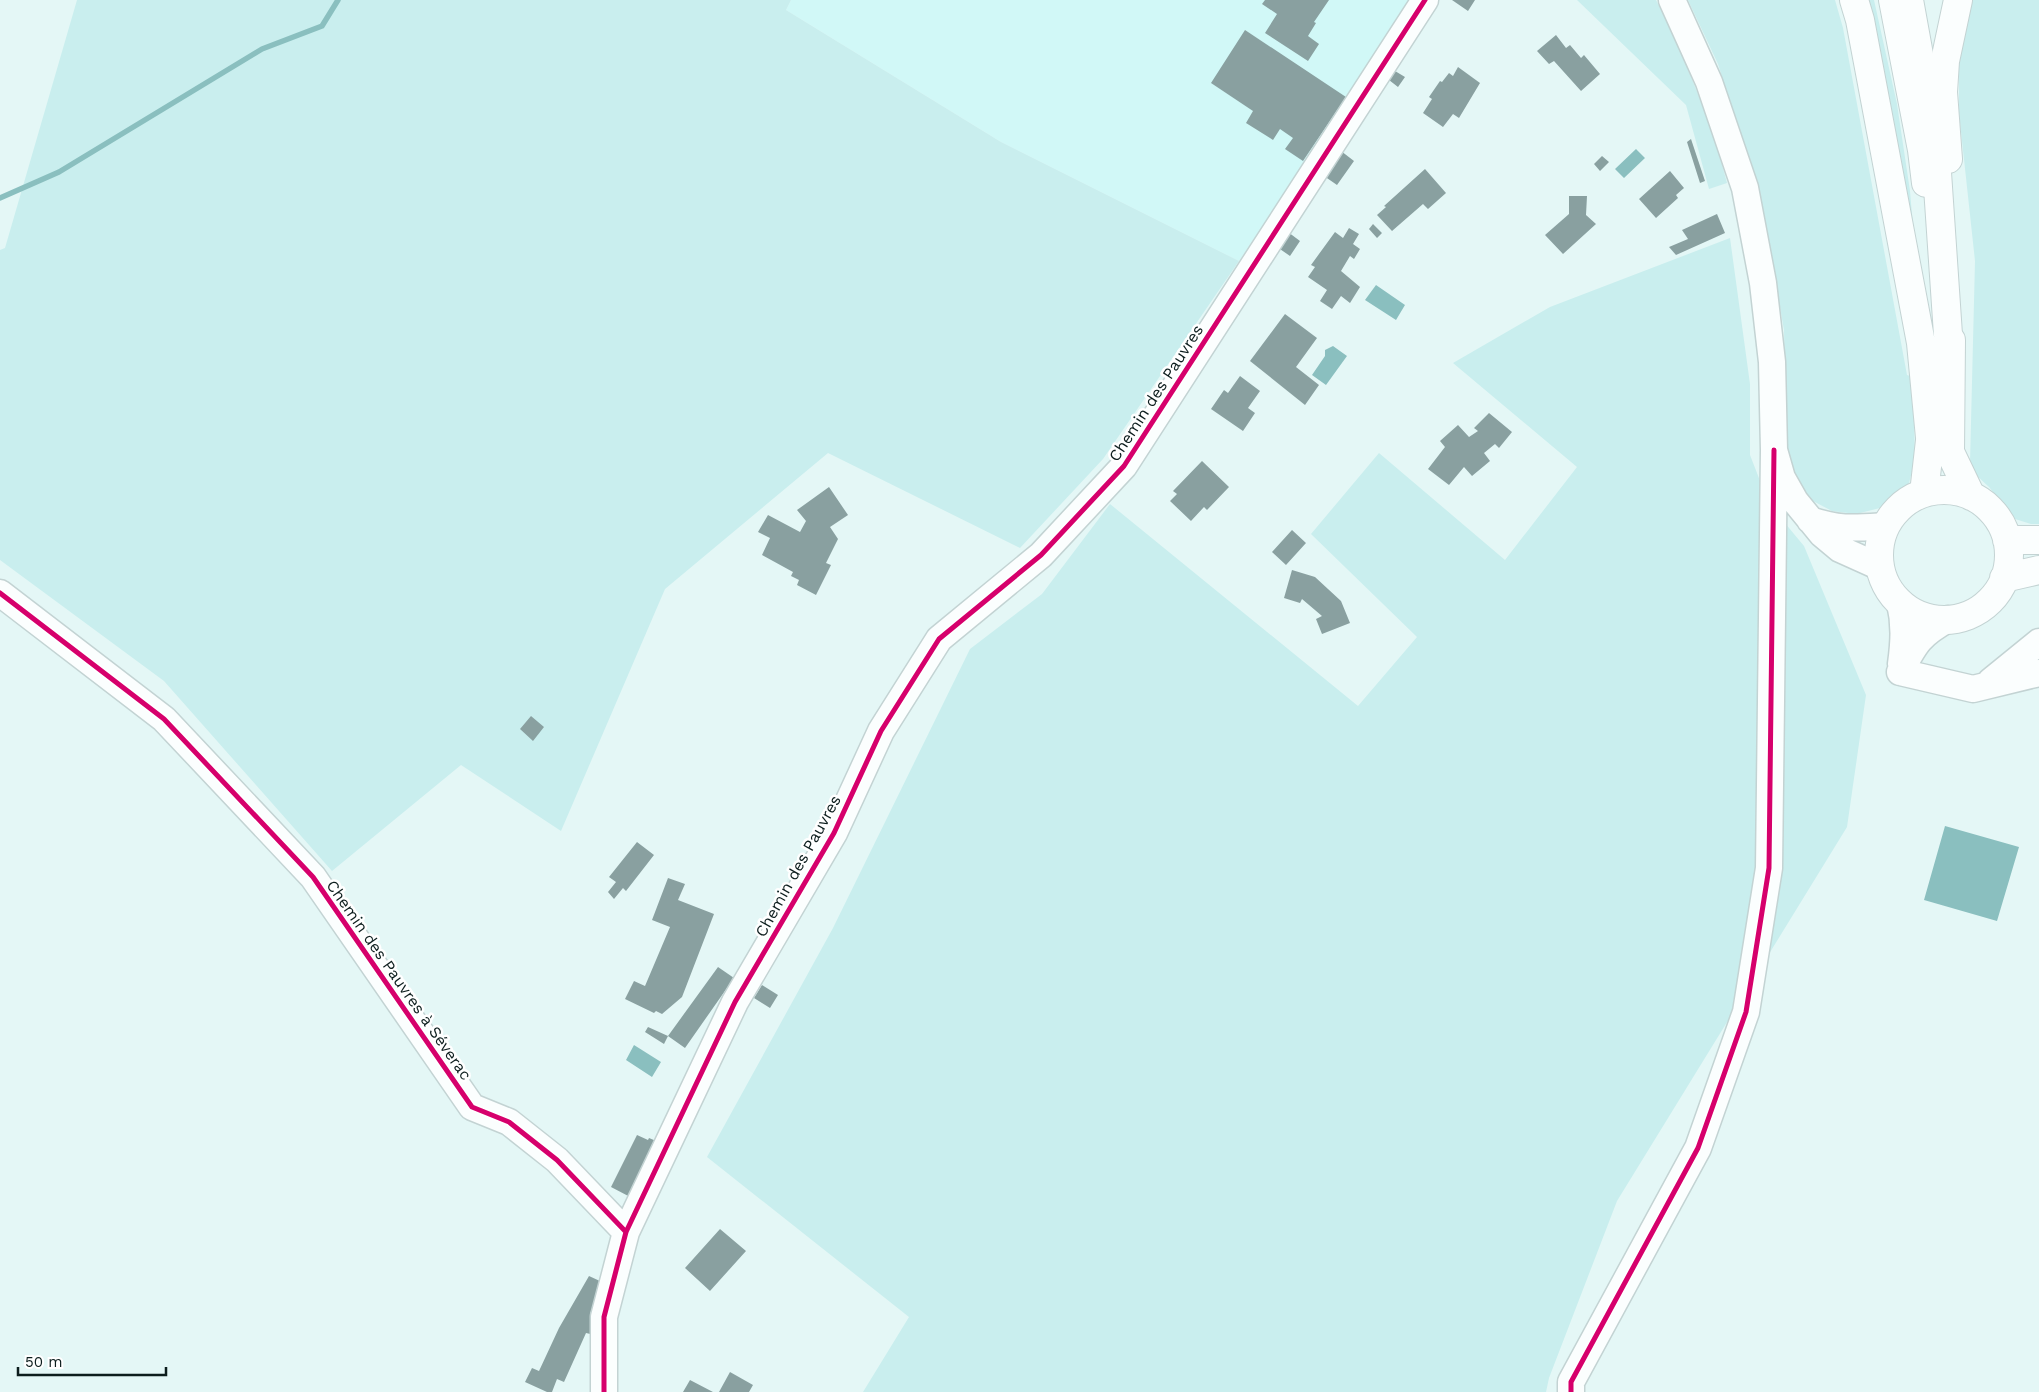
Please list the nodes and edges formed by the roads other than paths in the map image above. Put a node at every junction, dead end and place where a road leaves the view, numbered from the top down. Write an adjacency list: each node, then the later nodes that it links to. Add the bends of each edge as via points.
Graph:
1 (1425, 0): 26 (street, Chemin des Pauvres, via 1124,466 1041,555 939,639 881,731 834,833 735,1002)
2 (1672, 0): 9 (street, via 1709,82 1746,197 1763,283 1772,362)
3 (1854, 0): 8 (main road, via 1921,343)
4 (1893, 0): 8 (main road, via 1922,150 1933,240 1936,358)
5 (1909, 0): 7 (main road, via 1935,143)
6 (1958, 0): 7 (main road, via 1945,61 1943,92 1953,234)
7 (1950, 364): 11 (main road, via 1950,452)
8 (1931, 448): 10 (main road)
9 (1774, 450): 12 (street, via 1782,478 1794,501); 28 (street, via 1768,868 1746,1012 1698,1148 1572,1382)
10 (1924, 493): 11 (main road, via 1948,490); 13 (main road, via 1901,506)
11 (1970, 496): 14 (main road, via 1990,509)
12 (1810, 520): 13 (street, via 1846,529); 16 (street, via 1840,549)
13 (1886, 526): 16 (main road, via 1880,546)
14 (2007, 540): 15 (main road); 18 (main road)
15 (2039, 540)
16 (1880, 567): 20 (main road, via 1887,586)
17 (2039, 570): 18 (main road)
18 (2004, 578): 21 (main road, via 1992,599 1982,607 1960,618)
19 (0, 593): 26 (street, Chemin des Pauvres à Séverac, via 164,718 313,877 472,1107 508,1122 558,1160)
20 (1900, 603): 21 (main road, via 1928,618); 23 (street, via 1904,621)
21 (1948, 619): 23 (street, via 1930,629 1916,643)
22 (2039, 642): 25 (street)
23 (1900, 672): 25 (street, via 1972,689)
24 (2039, 673): 25 (street)
25 (1984, 686)
26 (626, 1232): 27 (street, Chemin des Pauvres, via 604,1317)
27 (604, 1392)
28 (1571, 1392)

